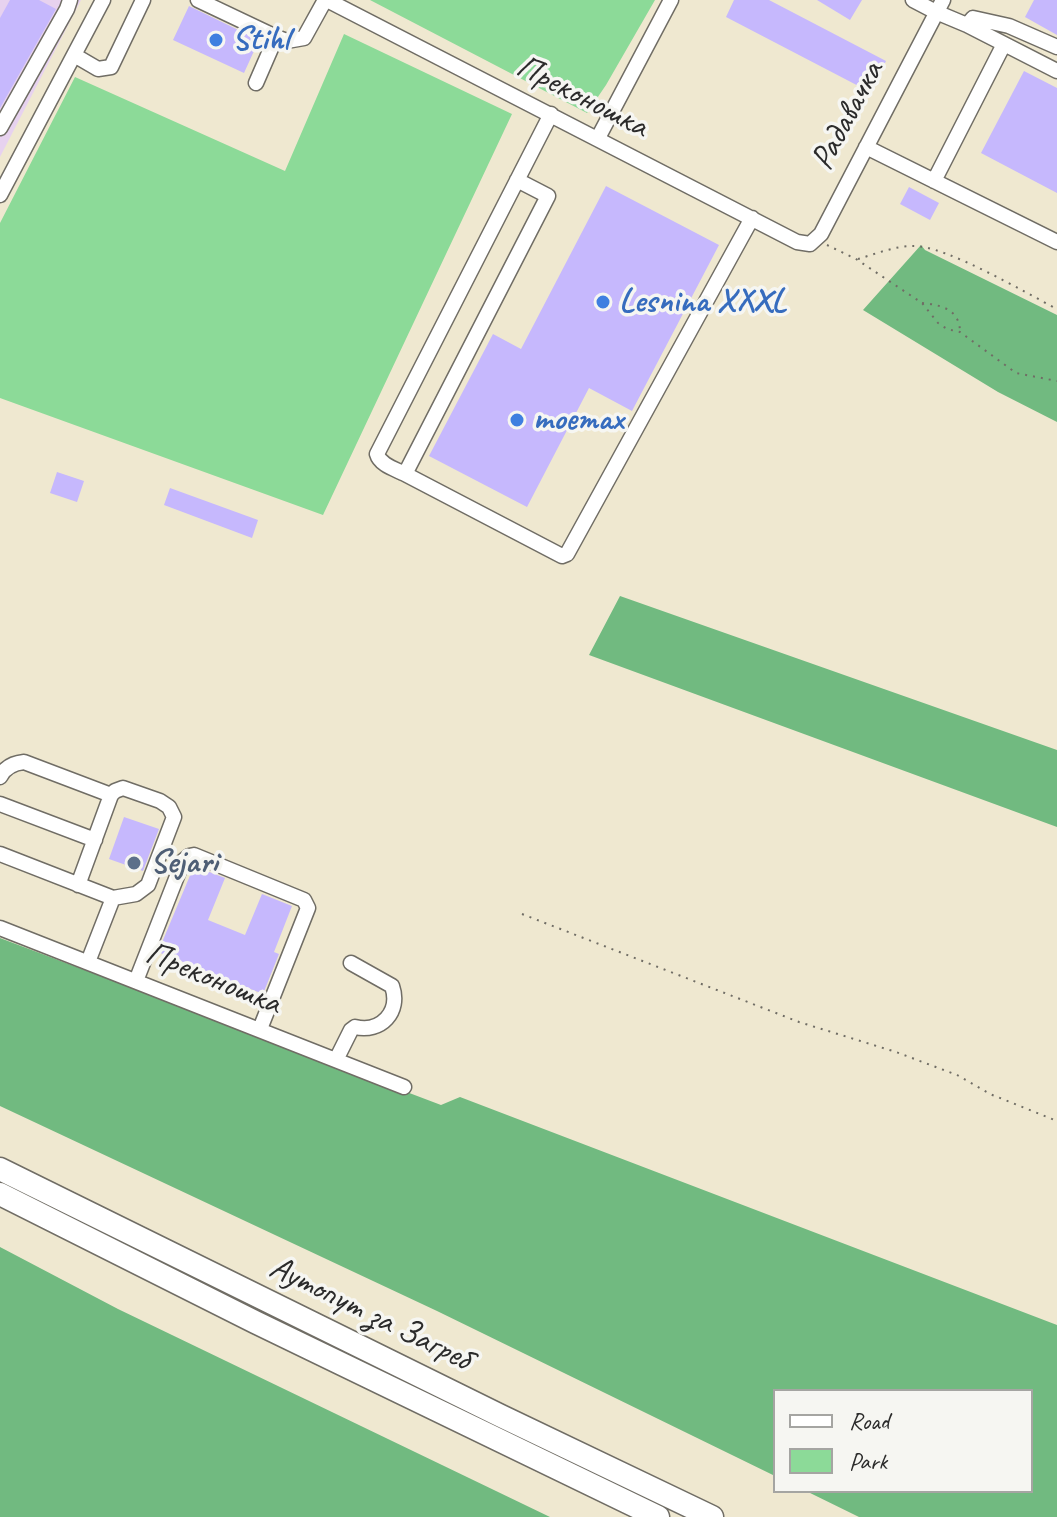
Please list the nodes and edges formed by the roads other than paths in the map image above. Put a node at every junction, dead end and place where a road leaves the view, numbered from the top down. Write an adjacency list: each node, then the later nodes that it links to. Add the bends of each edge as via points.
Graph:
1 (70, 0): 17 (street)
2 (103, 0): 13 (street)
3 (143, 0): 13 (street, via 111,67 98,69)
4 (198, 0): 10 (street)
5 (326, 0): 10 (street, via 304,38); 16 (street, Преконошка)
6 (671, 0): 18 (street)
7 (913, 0): 8 (street)
8 (939, 6): 9 (street); 19 (street, Радавачка)
9 (967, 25): 11 (street); 12 (street, via 973,18 1009,26)
10 (276, 37): 15 (street)
11 (1004, 44): 14 (street); 21 (street)
12 (1057, 47)
13 (74, 55): 22 (street)
14 (1057, 71)
15 (256, 83)
16 (551, 114): 18 (street, Преконошка); 20 (street)
17 (0, 128)
18 (598, 138): 23 (street, Преконошка)
19 (866, 147): 21 (street); 24 (street, Радавачка)
20 (517, 180): 26 (street, via 377,454); 26 (street, via 548,196)
21 (934, 181): 25 (street)
22 (0, 195)
23 (752, 218): 24 (street, Преконошка, via 797,242); 26 (street, via 567,554 562,556)
24 (812, 242)
25 (1057, 242)
26 (405, 474)
27 (0, 777): 28 (street, via 8,767 24,762)
28 (111, 795): 30 (street); 33 (street, via 123,788 160,801 174,817 148,885 136,894)
29 (0, 804): 30 (street)
30 (95, 840): 32 (street)
31 (0, 854): 32 (street)
32 (78, 885): 33 (street)
33 (113, 898): 35 (street)
34 (0, 928): 35 (street, Преконошка)
35 (88, 962): 37 (street, Преконошка)
36 (351, 963): 39 (street, via 392,986 395,1004 378,1026 351,1030)
37 (136, 981): 38 (street, Преконошка); 38 (street, via 183,861 194,855 307,903)
38 (260, 1029): 39 (street, Преконошка)
39 (336, 1060): 40 (street, Преконошка)
40 (404, 1087)
41 (0, 1169): 44 (highway, Аутопут за Загреб)
42 (0, 1194): 43 (highway, Аутопут за Загреб)
43 (658, 1517)
44 (712, 1517)

